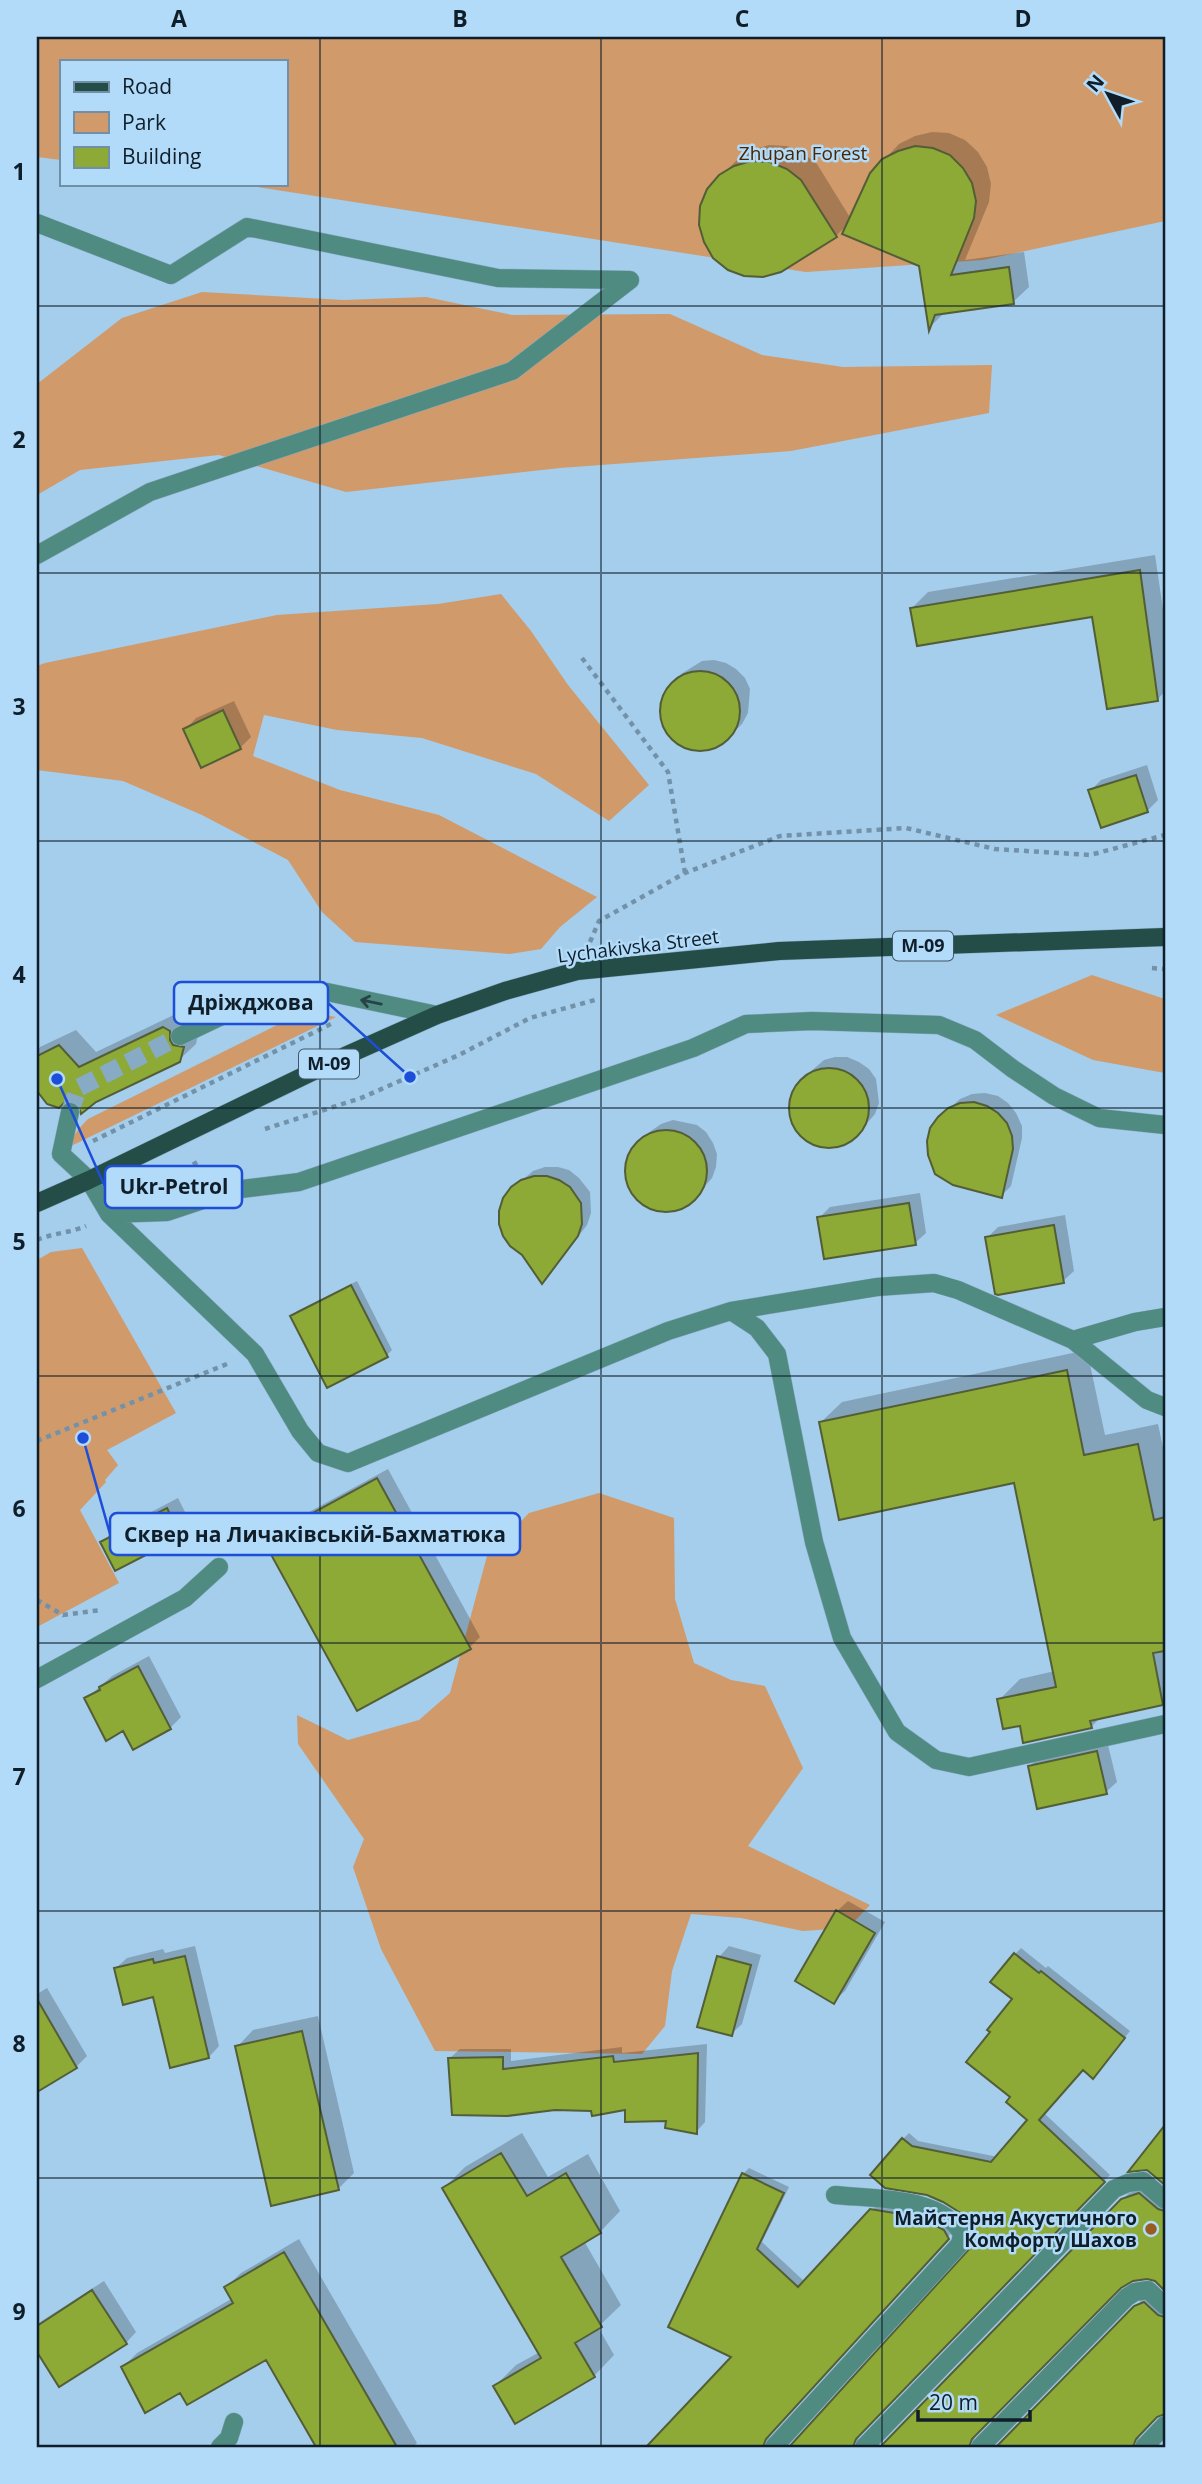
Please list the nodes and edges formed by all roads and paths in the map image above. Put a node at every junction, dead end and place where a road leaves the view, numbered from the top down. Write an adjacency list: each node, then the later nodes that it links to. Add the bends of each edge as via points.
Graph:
1 (37, 223): 2 (street, via 171,275 247,228 498,278 630,280 512,372 150,492)
2 (37, 555)
3 (582, 658): 5 (path, via 668,772)
4 (1165, 835): 5 (path, via 1090,855 995,849 906,828 780,836)
5 (685, 873): 9 (path, via 600,921)
6 (1165, 937): 9 (main road, Lychakivska Street / М-09, via 779,951)
7 (1139, 968): 8 (path)
8 (1165, 969)
9 (577, 971): 11 (main road, Lychakivska Street / М-09)
10 (603, 998): 16 (path, via 530,1018 361,1098)
11 (438, 1015): 13 (street, one-way to 13, via 327,992 253,1001); 19 (main road, Lychakivska Street / М-09)
12 (337, 1021): 17 (path)
13 (180, 1036)
14 (70, 1112): 19 (street, via 61,1154)
15 (1165, 1125): 22 (street, via 1100,1118 1054,1096 975,1041 939,1026 812,1021 746,1024 693,1048 299,1182 233,1190 167,1212)
16 (252, 1133)
17 (89, 1143)
18 (204, 1158): 20 (path)
19 (89, 1180): 21 (main road, Lychakivska Street / М-09); 22 (street)
20 (157, 1186)
21 (37, 1203)
22 (109, 1214): 23 (path, via 75,1231); 27 (street)
23 (37, 1240)
24 (731, 1311): 26 (street, via 877,1287 934,1283); 27 (street, via 668,1331 348,1463 318,1453); 32 (street, via 757,1328 777,1354 814,1542 842,1638 897,1732 936,1760 969,1767)
25 (1165, 1317): 26 (street)
26 (1073, 1340): 28 (street, via 1147,1400)
27 (255, 1354): 29 (path)
28 (1165, 1407)
29 (37, 1441)
30 (219, 1567): 31 (street, via 185,1598)
31 (37, 1679)
32 (1165, 1724)
33 (835, 2194): 39 (street, via 915,2203 949,2217 962,2234 960,2244)
34 (1165, 2200): 40 (street, via 1143,2181 1114,2189)
35 (1165, 2306): 41 (street, via 1148,2290 1126,2297)
36 (234, 2422): 38 (street)
37 (1165, 2425): 42 (street)
38 (220, 2447)
39 (774, 2447)
40 (864, 2447)
41 (980, 2447)
42 (1144, 2447)

